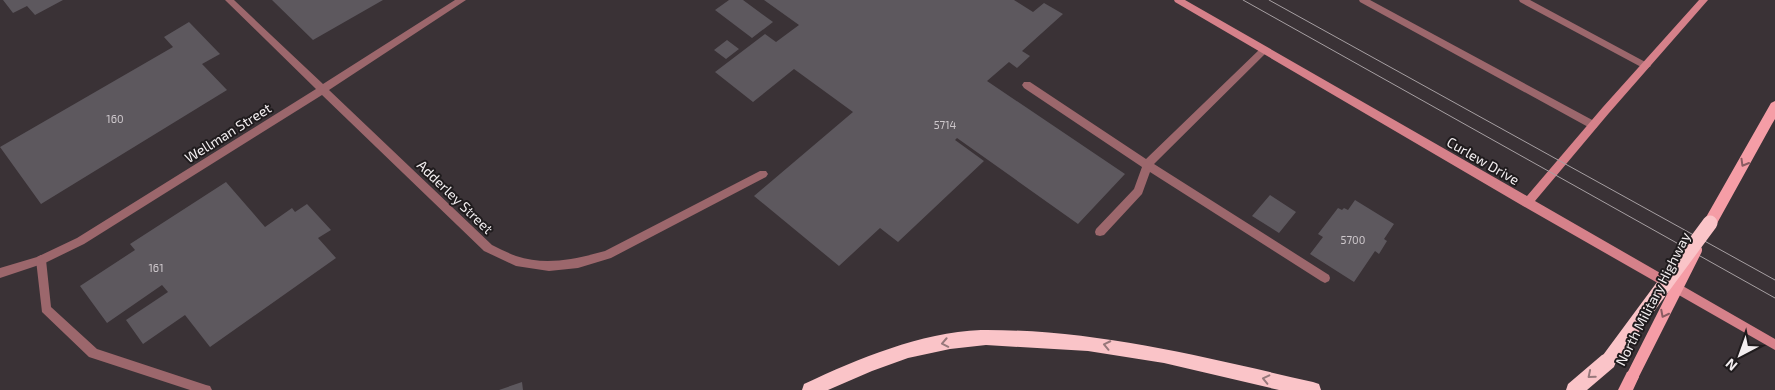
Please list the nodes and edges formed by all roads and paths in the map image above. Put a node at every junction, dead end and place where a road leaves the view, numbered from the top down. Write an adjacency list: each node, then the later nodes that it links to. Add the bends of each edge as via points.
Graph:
1 (229, 0): 10 (street, Adderley Street)
2 (462, 0): 10 (street, Wellman Street)
3 (1178, 0): 7 (street, Curlew Drive)
4 (1363, 0): 12 (street)
5 (1523, 0): 8 (street)
6 (1704, 0): 8 (street)
7 (1264, 50): 13 (street); 15 (street, Curlew Drive)
8 (1646, 66): 12 (street)
9 (1028, 85): 13 (street)
10 (323, 89): 14 (street, Adderley Street, via 488,248 516,261 549,266 578,264 607,255); 18 (street, Wellman Street, via 225,152)
11 (1775, 106): 16 (main road, North Military Highway, one-way to 16)
12 (1593, 125): 15 (street)
13 (1147, 164): 17 (street, via 1138,191); 20 (street)
14 (763, 174)
15 (1527, 203): 21 (street, Curlew Drive)
16 (1710, 223): 25 (highway, one-way to 25, bridge, via 1608,361); 26 (main road, North Military Highway, one-way to 26, bridge)
17 (1100, 232)
18 (42, 260): 19 (street, Wellman Street); 22 (street, via 46,309 94,353)
19 (0, 273)
20 (1325, 278)
21 (1775, 345)
22 (206, 390)
23 (810, 390): 24 (highway, one-way to 23, via 1091,342 1001,338 971,338 917,348 864,364)
24 (1313, 390)
25 (1574, 390)
26 (1625, 390)

